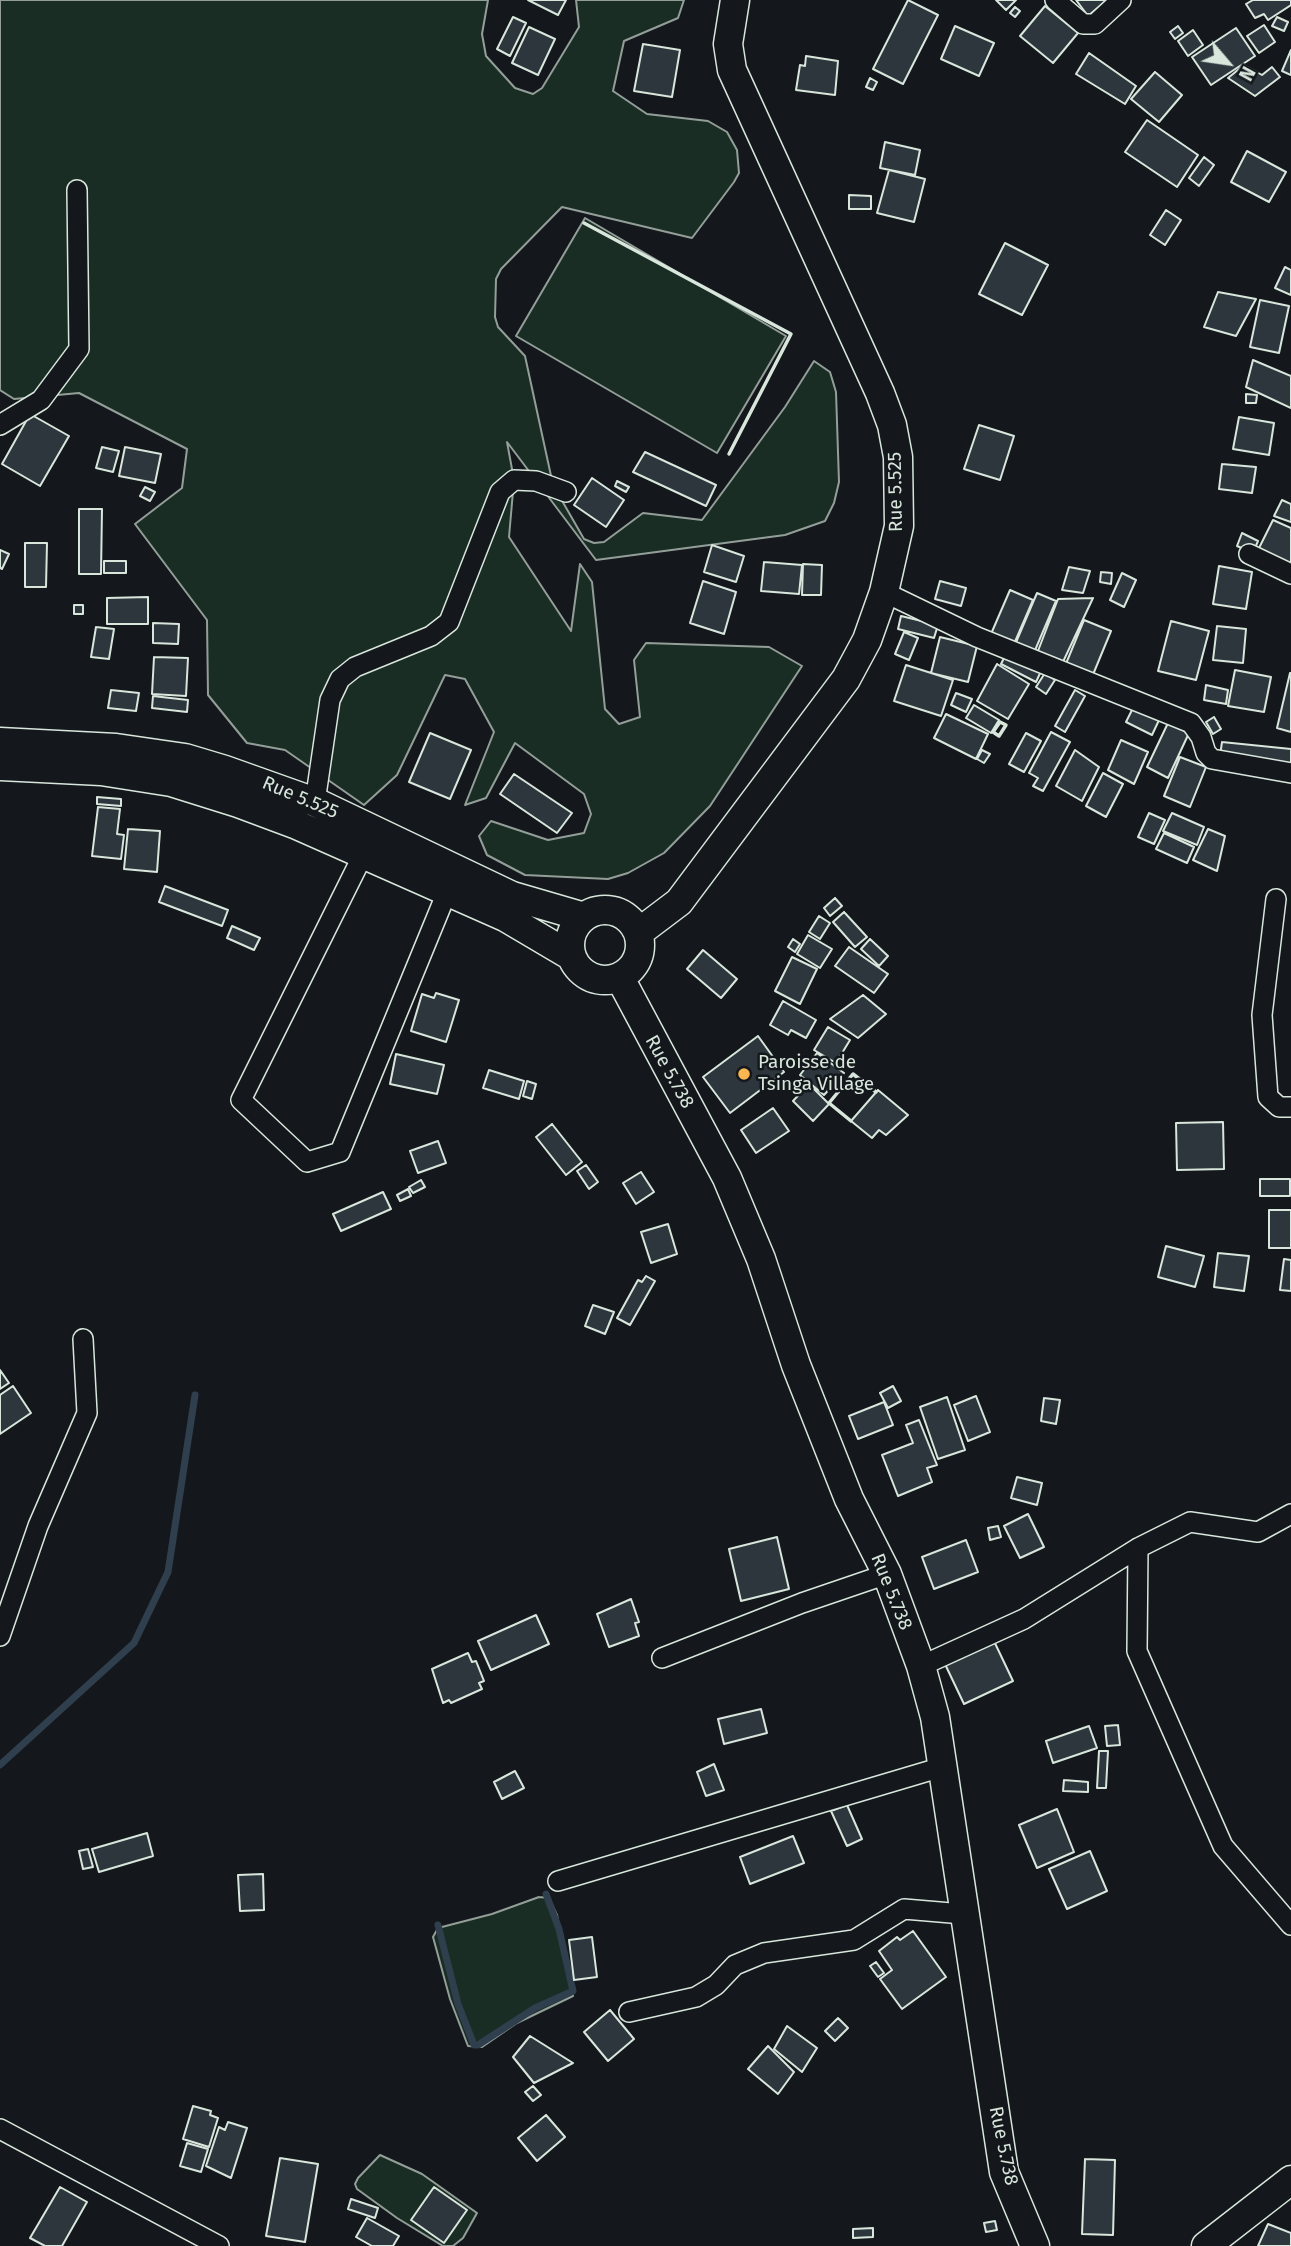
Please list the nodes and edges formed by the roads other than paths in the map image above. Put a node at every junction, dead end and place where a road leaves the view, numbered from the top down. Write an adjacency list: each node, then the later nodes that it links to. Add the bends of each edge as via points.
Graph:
1 (735, 0): 9 (street, Rue 5.525, via 728,44 732,71 854,331 892,425 898,457 899,526)
2 (1055, 0): 3 (street, via 1083,24 1095,24)
3 (1121, 0)
4 (77, 190): 5 (street, via 79,349 41,400)
5 (0, 425)
6 (566, 492): 13 (street, via 536,481 514,480 500,492 489,514 449,622 431,636 355,667 340,679 330,700)
7 (1249, 554): 8 (street)
8 (1291, 574)
9 (884, 592): 12 (street, via 977,637 1191,723 1212,760); 18 (street, Rue 5.525, via 867,640 846,679 679,902)
10 (0, 742): 13 (street, Rue 5.525, via 105,747 185,758)
11 (0, 766): 14 (street, Rue 5.525, via 101,771 171,782 297,825)
12 (1291, 774)
13 (315, 802): 17 (street, Rue 5.525, via 512,896)
14 (363, 855): 15 (street, Rue 5.525); 15 (street, via 240,1100 307,1162 340,1152)
15 (447, 892): 19 (street, Rue 5.525)
16 (1276, 898): 21 (street, via 1262,1015 1268,1097 1279,1107)
17 (584, 917): 18 (street, via 615,911); 19 (street, via 571,935)
18 (638, 933): 20 (street, via 639,954)
19 (571, 956): 20 (street, via 586,976 597,981)
20 (620, 978): 25 (street, Rue 5.738, via 727,1178 849,1499)
21 (1291, 1107)
22 (83, 1339): 26 (street, via 87,1413 38,1526)
23 (1291, 1514): 24 (street, via 1258,1532 1190,1521)
24 (1138, 1548): 28 (street, via 1024,1619); 32 (street, via 1137,1651 1223,1846)
25 (887, 1574): 27 (street); 28 (street, Rue 5.738)
26 (0, 1636)
27 (662, 1658)
28 (920, 1666): 29 (street, Rue 5.738)
29 (942, 1767): 30 (street); 31 (street, Rue 5.738)
30 (558, 1881)
31 (963, 1914): 33 (street, via 904,1909 854,1940 764,1953 735,1965 696,1997); 37 (street, Rue 5.738, via 1004,2172)
32 (1291, 1925)
33 (629, 2012)
34 (0, 2129): 36 (street)
35 (1291, 2180): 38 (street)
36 (219, 2246)
37 (1035, 2246)
38 (1206, 2246)

